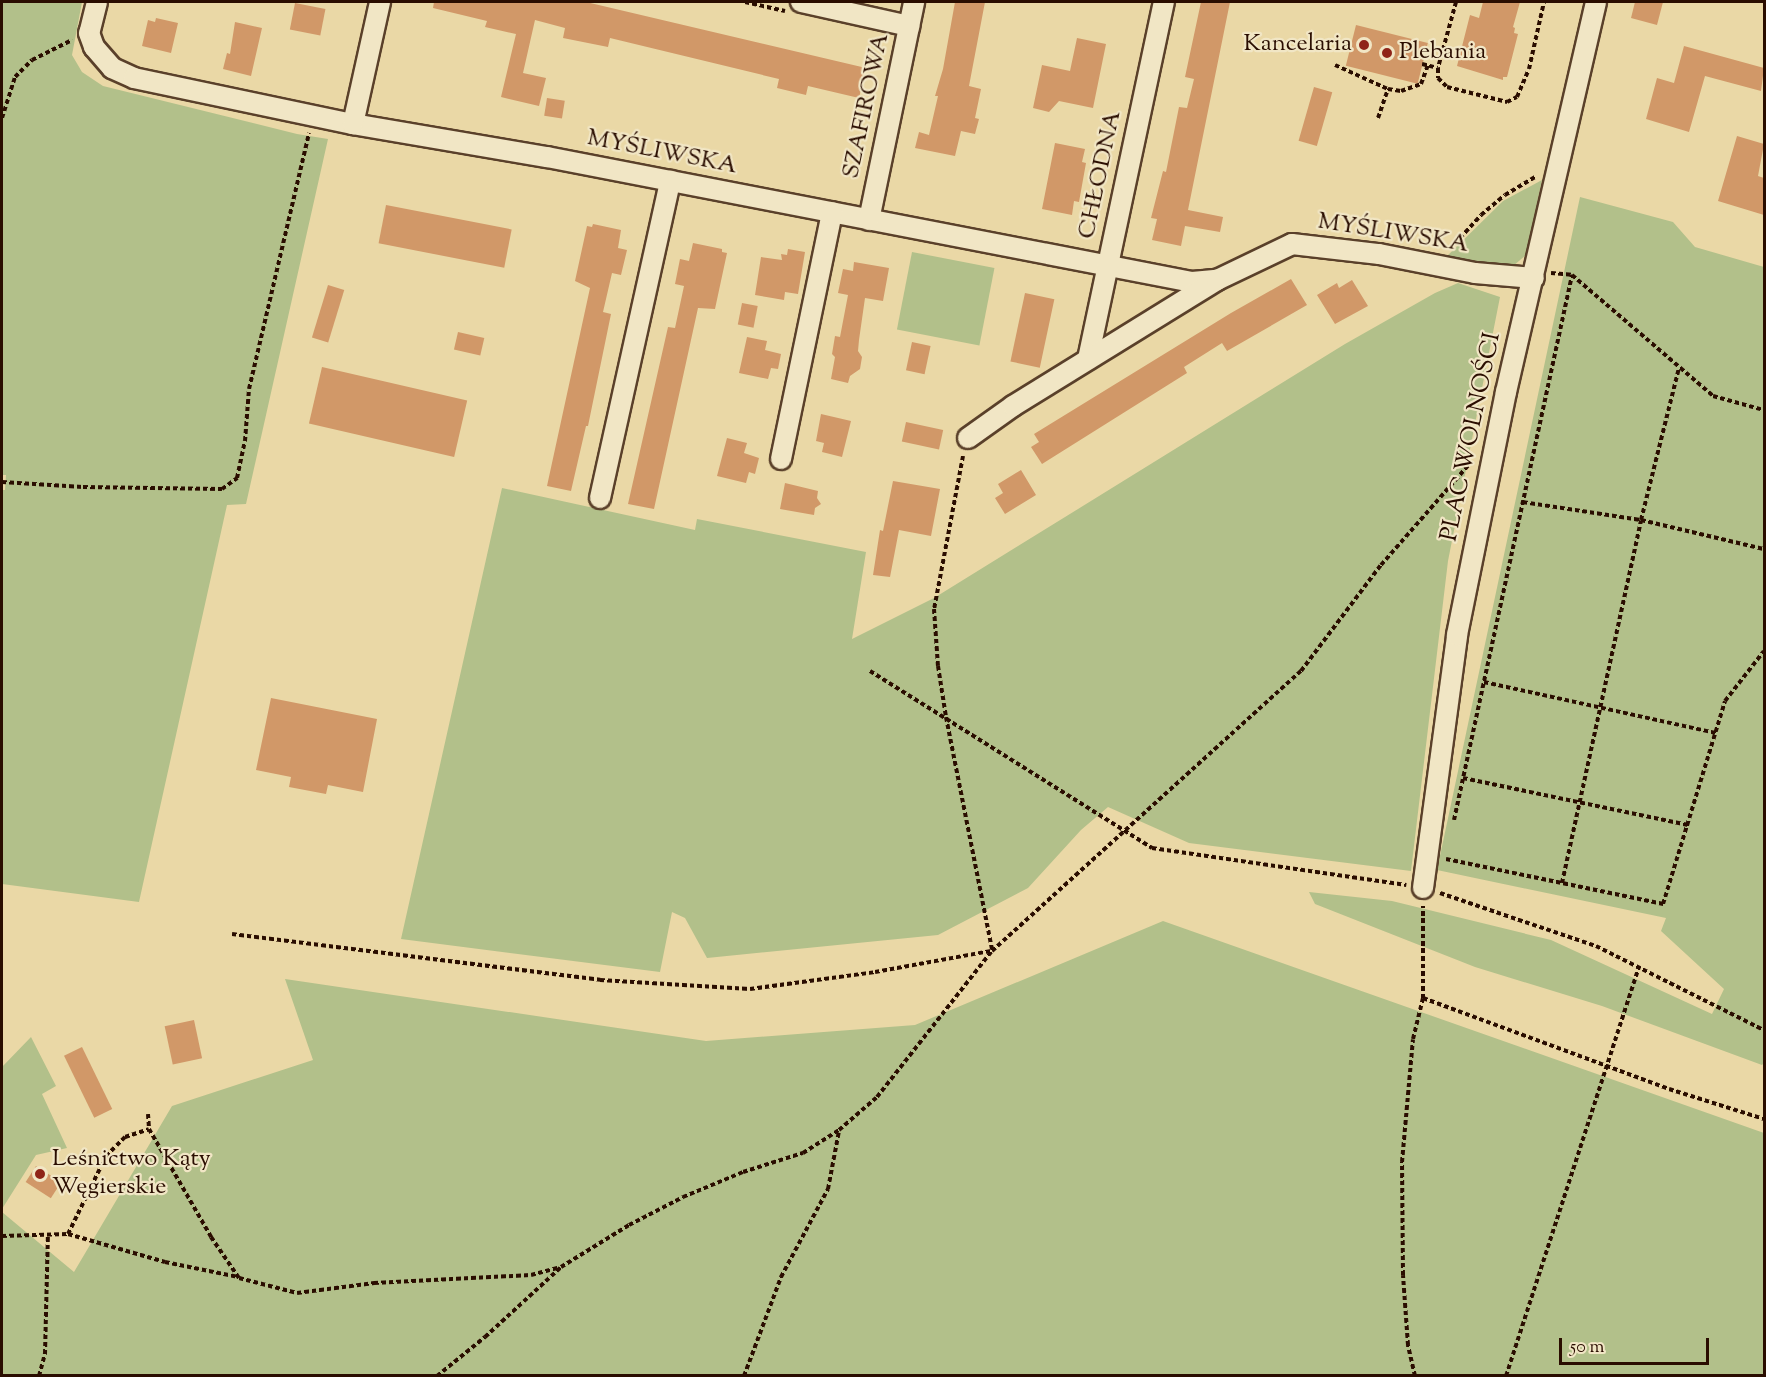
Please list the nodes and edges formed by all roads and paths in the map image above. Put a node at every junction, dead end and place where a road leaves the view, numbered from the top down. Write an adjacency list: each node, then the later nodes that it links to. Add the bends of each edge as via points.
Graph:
1 (97, 2): 10 (street)
2 (380, 2): 19 (street)
3 (801, 2): 9 (street)
4 (914, 2): 9 (street, SZAFIROWA)
5 (1164, 2): 24 (street, CHŁODNA)
6 (1456, 2): 14 (path)
7 (1544, 2): 14 (path, via 1529,69 1517,97 1507,102 1446,87 1438,78)
8 (1596, 2): 26 (street, PLAC WOLNOŚCI)
9 (909, 26): 23 (street, SZAFIROWA)
10 (89, 33): 16 (street, MYŚLIWSKA, via 102,58 112,68 134,78); 17 (path, via 32,60 15,77)
11 (1422, 64): 13 (path)
12 (1335, 65): 15 (path)
13 (1428, 65): 14 (path); 15 (path, via 1420,84 1401,91)
14 (1438, 68)
15 (1388, 89): 18 (path)
16 (313, 115): 19 (street, MYŚLIWSKA); 35 (path, via 249,389 237,478 222,489)
17 (2, 118)
18 (1378, 118)
19 (353, 124): 21 (street, MYŚLIWSKA)
20 (1538, 171): 25 (path, via 1534,179 1505,195 1481,215)
21 (670, 181): 22 (street, MYŚLIWSKA); 36 (street)
22 (832, 212): 23 (street, MYŚLIWSKA); 34 (street)
23 (870, 220): 24 (street, MYŚLIWSKA)
24 (1108, 265): 28 (street, MYŚLIWSKA, via 1192,282); 29 (street, CHŁODNA)
25 (1436, 265): 26 (street, MYŚLIWSKA, via 1475,273); 28 (street, MYŚLIWSKA, via 1292,244)
26 (1534, 274): 27 (path); 53 (street, PLAC WOLNOŚCI, via 1457,635)
27 (1572, 275): 30 (path); 37 (path)
28 (1217, 280): 29 (street, MYŚLIWSKA)
29 (1088, 359): 32 (street, MYŚLIWSKA)
30 (1679, 368): 31 (path, via 1713,396); 38 (path)
31 (1764, 410)
32 (968, 438): 44 (path, via 934,609)
33 (1475, 458): 50 (path, via 1381,565 1301,671)
34 (781, 459)
35 (2, 482)
36 (600, 498)
37 (1523, 502): 38 (path); 42 (path)
38 (1641, 520): 39 (path); 43 (path)
39 (1764, 549)
40 (1764, 651): 45 (path, via 1725,701)
41 (870, 670): 44 (path)
42 (1484, 682): 43 (path); 46 (path)
43 (1601, 708): 45 (path); 47 (path)
44 (946, 717): 50 (path); 55 (path)
45 (1716, 733): 49 (path)
46 (1463, 778): 47 (path); 48 (path)
47 (1580, 802): 49 (path); 52 (path)
48 (1453, 824)
49 (1688, 825): 52 (path, via 1663,904)
50 (1124, 832): 53 (path, via 1152,848); 55 (path)
51 (1448, 847): 52 (path, via 1445,859)
52 (1562, 883)
53 (1423, 888): 56 (path, via 1596,946); 57 (path)
54 (232, 934): 55 (path, via 600,980 750,989)
55 (992, 951): 63 (path, via 877,1097)
56 (1639, 966): 58 (path); 59 (path)
57 (1423, 998): 59 (path); 72 (path, via 1413,1040 1402,1162 1403,1275 1408,1345)
58 (1764, 1030)
59 (1608, 1065): 61 (path); 73 (path)
60 (148, 1114): 62 (path)
61 (1764, 1119)
62 (149, 1129): 65 (path, via 125,1137 106,1156); 68 (path)
63 (839, 1130): 67 (path, via 803,1153 683,1197 628,1225); 71 (path, via 828,1188 781,1277)
64 (48, 1234): 65 (path); 66 (path); 69 (path, via 45,1354)
65 (68, 1234): 68 (path)
66 (2, 1236)
67 (561, 1267): 68 (path, via 531,1275 374,1283 297,1293); 70 (path)
68 (239, 1278)
69 (39, 1376)
70 (438, 1376)
71 (744, 1376)
72 (1415, 1376)
73 (1506, 1376)

